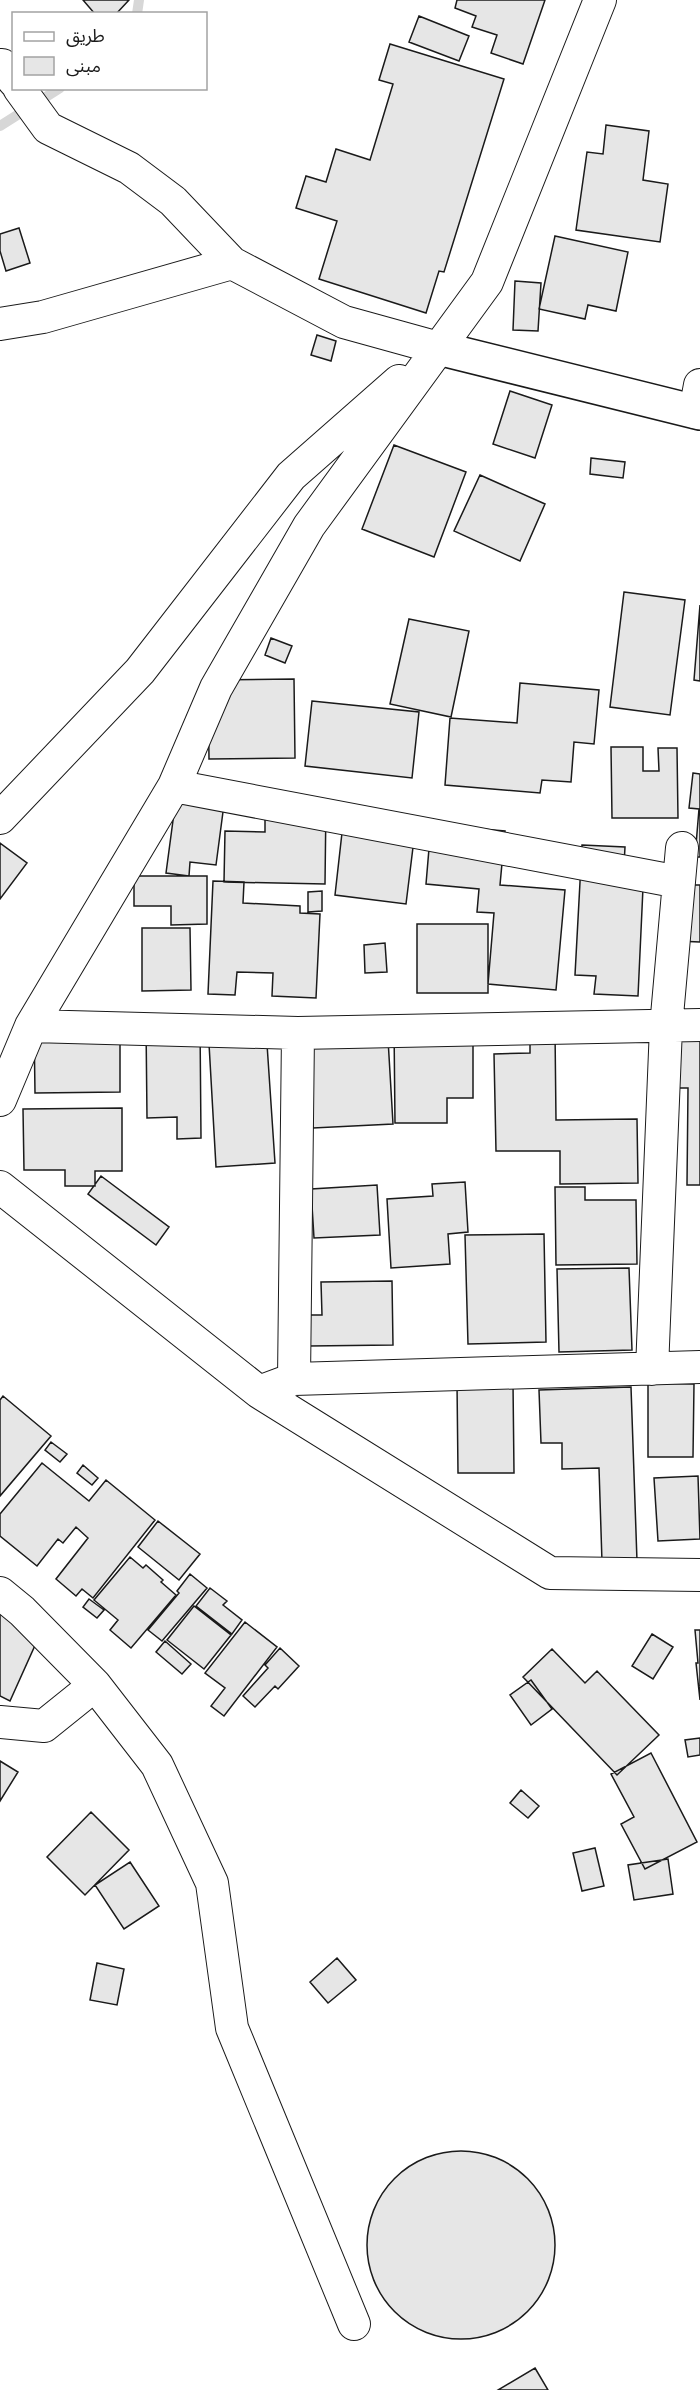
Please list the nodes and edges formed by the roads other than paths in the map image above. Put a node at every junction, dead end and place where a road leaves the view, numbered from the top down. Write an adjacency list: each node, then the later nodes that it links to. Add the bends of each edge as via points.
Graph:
1 (600, 0): 7 (street, via 487,282)
2 (0, 65): 3 (street)
3 (12, 78)
4 (20, 90): 5 (street, via 48,128 129,168 173,201)
5 (232, 263): 6 (street, via 43,317); 7 (street, via 344,322)
6 (0, 324)
7 (438, 348): 8 (street); 9 (street, via 309,526 216,688); 10 (street, via 291,476 140,671)
8 (698, 403)
9 (174, 786): 12 (street); 14 (street)
10 (0, 818)
11 (682, 848): 12 (street)
12 (679, 882): 15 (street)
13 (700, 1025): 15 (street)
14 (31, 1026): 16 (street); 17 (street)
15 (666, 1027): 16 (street); 20 (street)
16 (298, 1033): 21 (street)
17 (0, 1100)
18 (0, 1187): 22 (street)
19 (700, 1367): 20 (street)
20 (652, 1369): 21 (street)
21 (294, 1379): 22 (street)
22 (259, 1392): 23 (street, via 550,1573)
23 (700, 1575)
24 (0, 1593): 25 (street)
25 (95, 1685): 26 (street, via 44,1726); 27 (street, via 157,1765 212,1883 232,2028)
26 (0, 1722)
27 (354, 2324)

